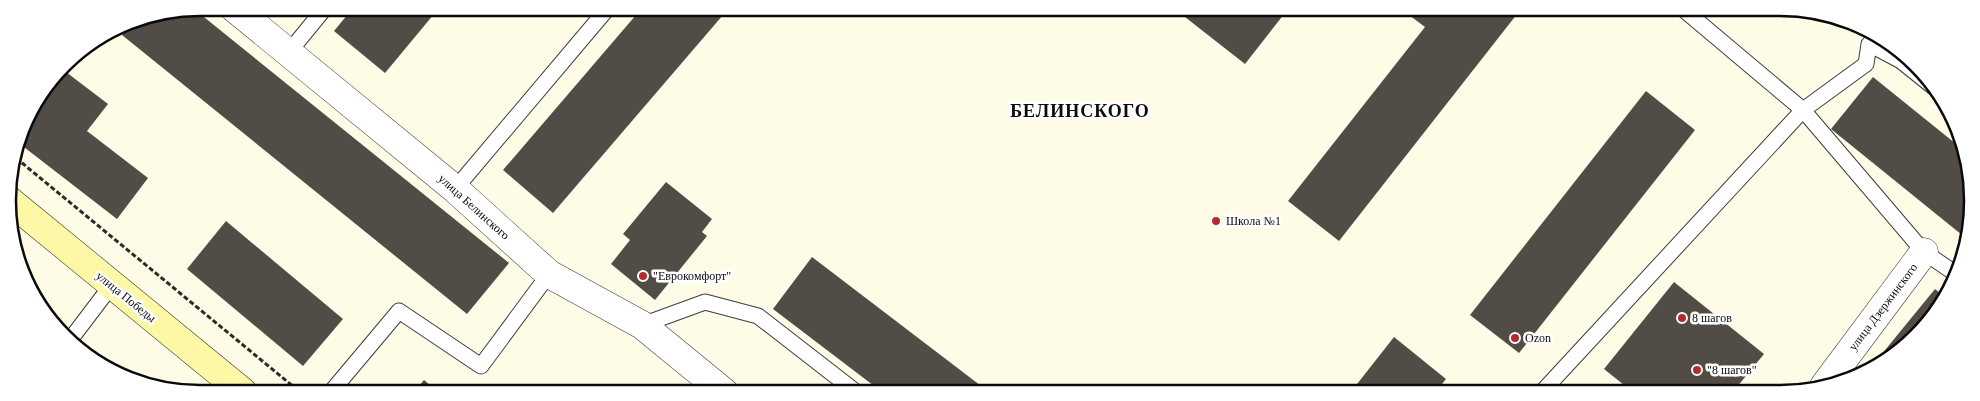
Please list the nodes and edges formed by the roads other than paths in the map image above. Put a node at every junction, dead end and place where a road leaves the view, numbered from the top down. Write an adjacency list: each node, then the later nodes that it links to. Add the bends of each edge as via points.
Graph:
1 (244, 16): 5 (street, улица Белинского)
2 (318, 16): 5 (lane)
3 (601, 16): 8 (lane)
4 (1691, 16): 7 (lane)
5 (289, 52): 8 (street, улица Белинского)
6 (1898, 60): 7 (lane, via 1868,44 1866,64)
7 (1803, 110): 10 (lane); 21 (lane)
8 (455, 189): 12 (street, улица Белинского)
9 (16, 206): 13 (street, улица Победы)
10 (1924, 252): 11 (lane); 16 (street, улица Дзержинского)
11 (1950, 270)
12 (549, 274): 14 (street, улица Белинского); 18 (lane, via 481,366 399,311)
13 (111, 286): 15 (lane); 17 (street, улица Победы)
14 (642, 325): 19 (street, улица Белинского); 20 (lane, via 705,302 758,316)
15 (74, 335)
16 (1831, 377)
17 (234, 385)
18 (337, 385)
19 (715, 385)
20 (847, 385)
21 (1547, 385)

